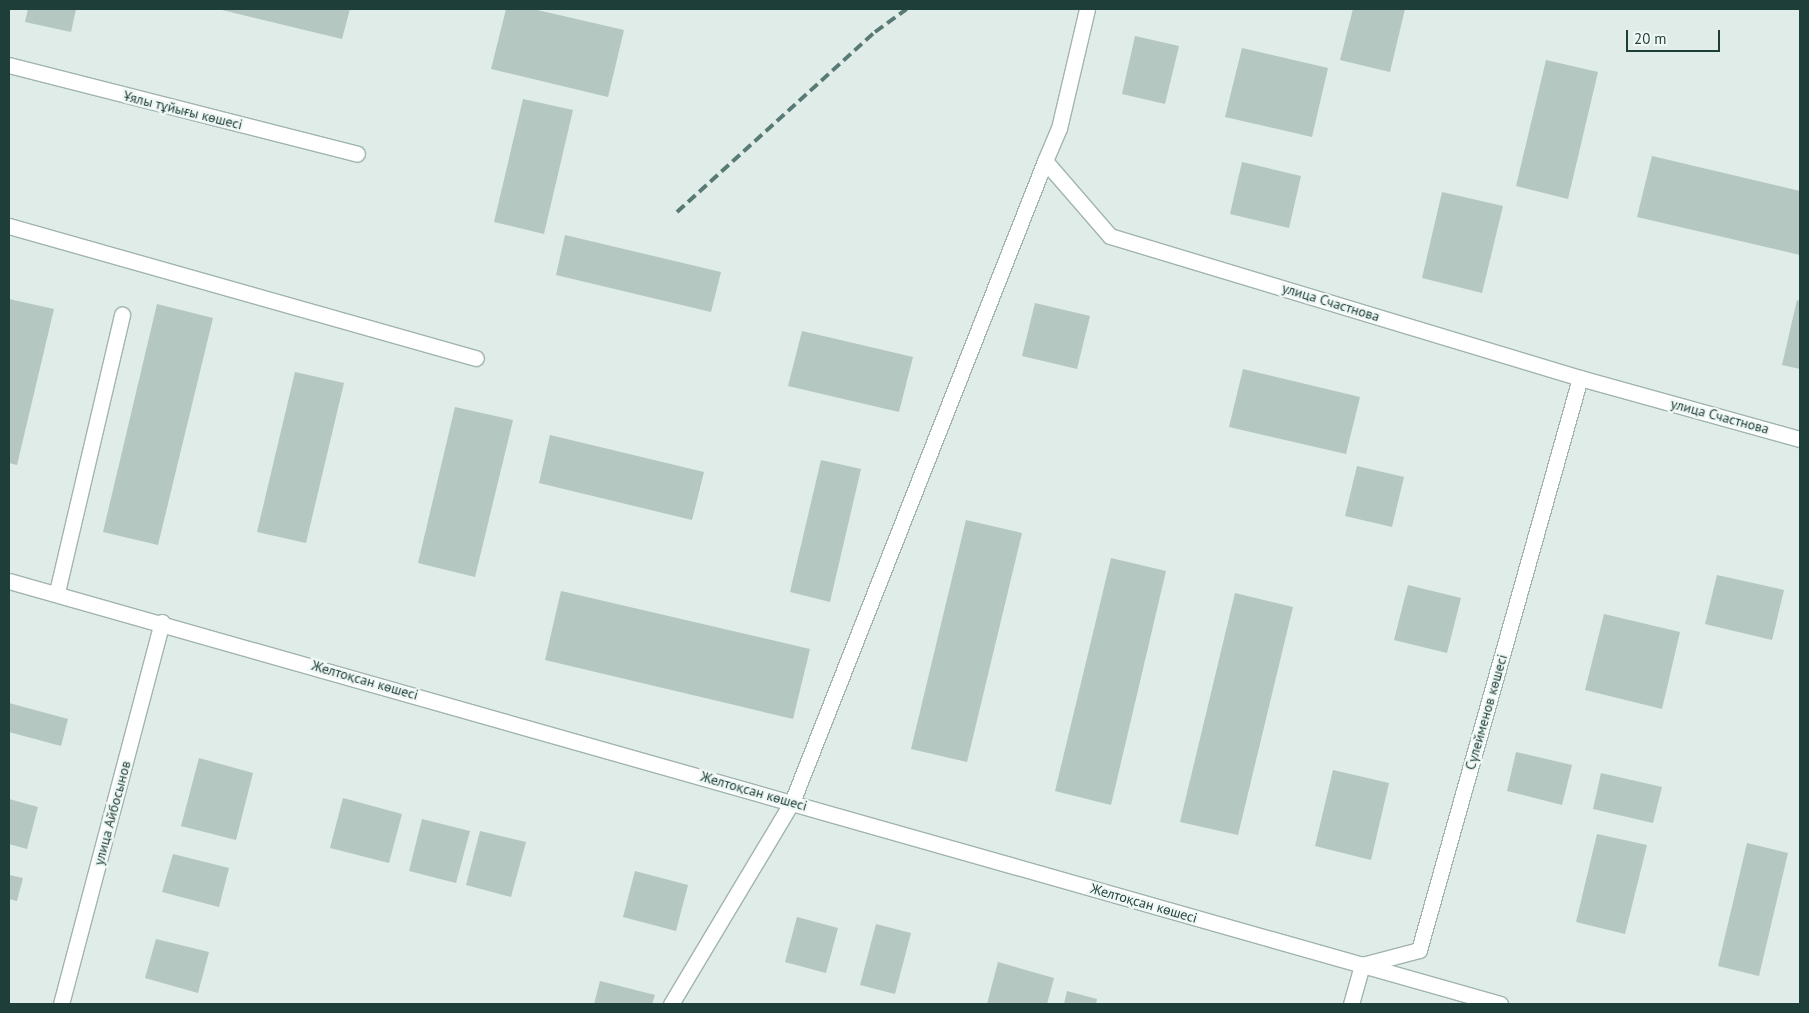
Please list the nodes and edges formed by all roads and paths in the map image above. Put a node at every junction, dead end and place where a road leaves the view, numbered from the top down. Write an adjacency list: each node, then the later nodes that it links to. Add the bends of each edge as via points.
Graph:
1 (1087, 9): 4 (street, via 1059,128)
2 (9, 66): 3 (street, Ұялы тұйығы көшесі)
3 (357, 154)
4 (1044, 161): 8 (street, улица Счастнова, via 1110,236); 13 (street)
5 (9, 226): 7 (street)
6 (122, 314): 11 (street)
7 (476, 358)
8 (1580, 378): 9 (street, улица Счастнова); 14 (street, Сүлейменов көшесі, via 1419,950)
9 (1800, 439)
10 (9, 581): 11 (street, Желтоқсан көшесі)
11 (57, 592): 12 (street, Желтоқсан көшесі)
12 (162, 622): 13 (street, Желтоқсан көшесі); 15 (street, улица Айбосынов)
13 (792, 802): 14 (street, Желтоқсан көшесі); 16 (street)
14 (1362, 965): 17 (street); 18 (street, Желтоқсан көшесі)
15 (61, 1004)
16 (671, 1004)
17 (1351, 1004)
18 (1500, 1004)

